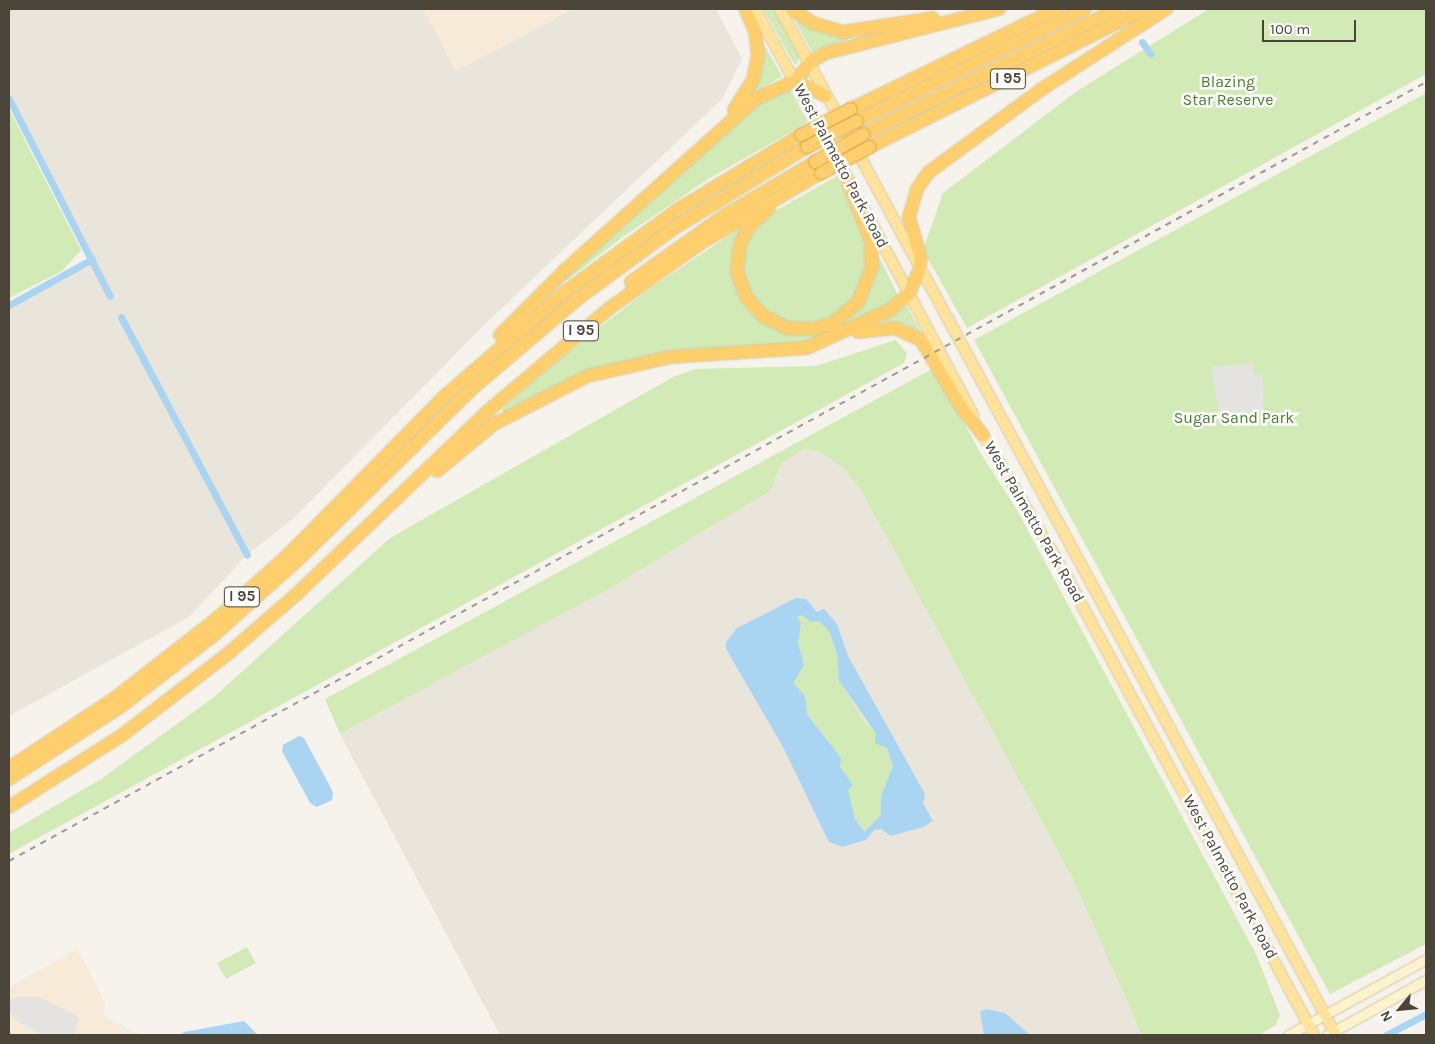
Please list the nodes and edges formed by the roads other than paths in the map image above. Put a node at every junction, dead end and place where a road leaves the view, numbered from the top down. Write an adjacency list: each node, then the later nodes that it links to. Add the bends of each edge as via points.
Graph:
1 (745, 9): 18 (highway, via 758,47 753,80 737,106)
2 (755, 9): 12 (main road, West Palmetto Park Road)
3 (780, 9): 11 (main road, West Palmetto Park Road)
4 (792, 9): 5 (highway, via 820,26 850,32)
5 (998, 9): 11 (highway, via 834,50)
6 (1057, 9): 14 (highway, I 95)
7 (1085, 9): 14 (highway)
8 (1117, 9): 16 (highway, bridge, via 864,134)
9 (1144, 9): 16 (highway, I 95, bridge, via 870,147)
10 (1166, 9): 21 (highway, via 1062,75 929,172 917,189 909,217 921,260)
11 (809, 63): 12 (highway); 13 (main road, West Palmetto Park Road)
12 (795, 81): 13 (highway); 18 (highway, via 756,98); 19 (main road, West Palmetto Park Road)
13 (826, 96): 21 (main road, West Palmetto Park Road)
14 (854, 115): 15 (highway, I 95, bridge)
15 (805, 142): 24 (highway, I 95, via 735,173 584,277); 30 (highway, via 673,229 580,297 490,372 299,559 213,636 120,707)
16 (818, 167): 17 (highway); 19 (highway, via 754,220 738,252 739,279 749,302 769,320 794,329 820,328 842,318 858,302 870,280 870,241); 20 (highway, I 95)
17 (801, 169): 20 (highway); 31 (highway, via 687,241 593,311 482,405 306,575 213,656 104,738)
18 (674, 173): 24 (highway, via 564,271)
19 (845, 175): 22 (main road, West Palmetto Park Road)
20 (740, 218): 26 (highway, I 95, via 646,281 557,350 471,426)
21 (920, 271): 22 (highway); 27 (main road, West Palmetto Park Road)
22 (909, 294): 23 (highway, via 883,314); 25 (main road, West Palmetto Park Road)
23 (831, 339): 25 (highway, via 888,328 915,336 929,348 961,407); 26 (highway, via 795,350 651,360 574,382 478,435 387,517)
24 (447, 394): 29 (highway, I 95, via 288,555 220,616 121,694)
25 (983, 435): 28 (main road, West Palmetto Park Road)
26 (370, 525): 32 (highway, I 95, via 282,608 195,681 114,740)
27 (1137, 671): 28 (main road); 35 (main road, West Palmetto Park Road)
28 (1122, 679): 36 (main road, West Palmetto Park Road)
29 (9, 768)
30 (9, 779)
31 (9, 797)
32 (9, 807)
33 (1426, 959): 35 (street)
34 (1426, 980): 37 (street)
35 (1325, 1015): 36 (street); 37 (main road, West Palmetto Park Road)
36 (1308, 1024): 38 (street); 39 (main road, West Palmetto Park Road)
37 (1332, 1034)
38 (1288, 1035)
39 (1314, 1035)

